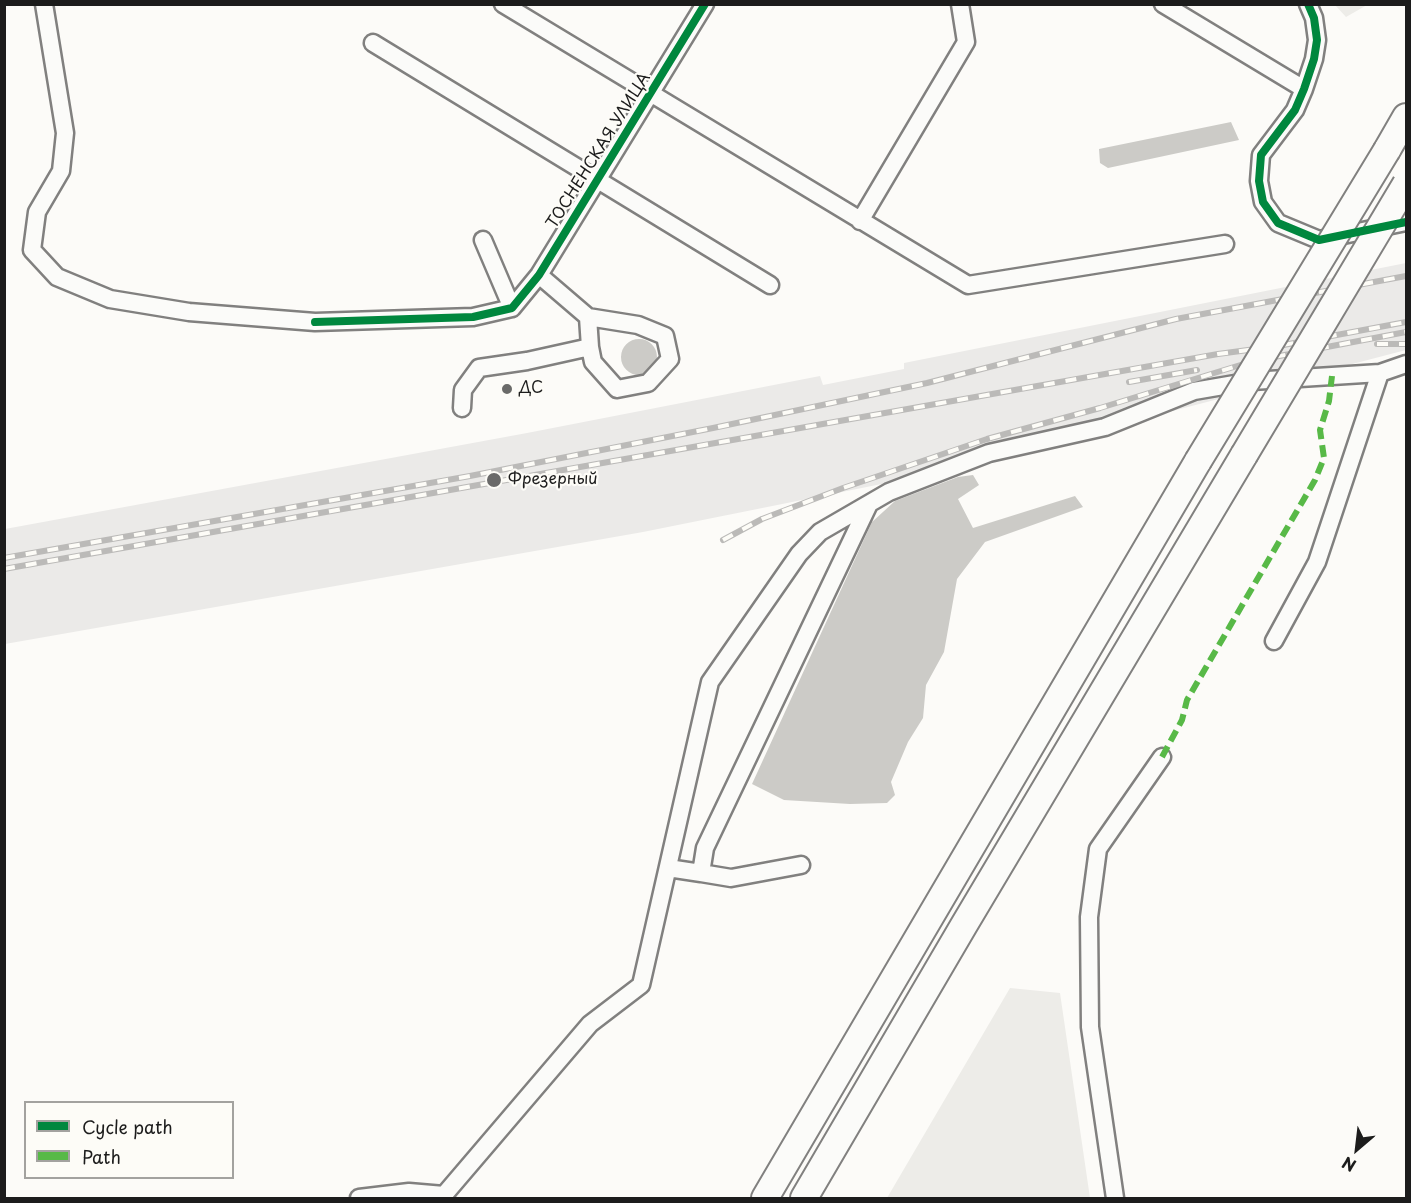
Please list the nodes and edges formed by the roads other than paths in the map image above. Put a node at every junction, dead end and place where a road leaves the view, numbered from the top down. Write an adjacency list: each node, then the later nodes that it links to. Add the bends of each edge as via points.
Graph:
1 (44, 4): 19 (street, via 65,133 61,171 37,212 32,250 57,277 110,298 189,312 315,322 473,317)
2 (503, 4): 9 (street)
3 (705, 4): 9 (street, ТОСНЕНСКАЯ УЛИЦА)
4 (960, 4): 13 (street, via 966,42)
5 (1163, 4): 8 (street)
6 (1308, 4): 8 (street, via 1317,40)
7 (373, 43): 11 (street)
8 (1304, 89): 14 (street, via 1295,110 1261,154 1259,181 1263,202 1278,223 1319,240)
9 (650, 94): 11 (street, ТОСНЕНСКАЯ УЛИЦА); 13 (street)
10 (1407, 117): 33 (highway, bridge, via 1198,461)
11 (597, 180): 17 (street, ТОСНЕНСКАЯ УЛИЦА); 18 (street)
12 (1407, 184): 34 (highway, bridge)
13 (860, 221): 16 (street, via 968,285)
14 (1407, 222)
15 (483, 240): 19 (street)
16 (1225, 244)
17 (538, 275): 19 (street, ТОСНЕНСКАЯ УЛИЦА); 20 (street)
18 (770, 285)
19 (512, 308)
20 (588, 317): 21 (street); 21 (street, via 638,325 665,336 670,359 648,383 617,389 593,362)
21 (590, 347): 24 (street, via 479,368 464,390)
22 (1407, 364): 23 (street)
23 (1380, 373): 25 (street, via 1252,381 1194,391 1106,428 989,453 889,492); 26 (street, via 1317,562)
24 (462, 408)
25 (869, 504): 29 (street, via 820,532 799,554 710,682); 30 (street, via 705,849)
26 (1274, 640)
27 (1162, 757): 35 (street, via 1098,849 1089,917 1090,1027)
28 (801, 865): 30 (street, via 731,878)
29 (668, 868): 30 (street); 31 (street, via 641,985 590,1024)
30 (701, 873)
31 (445, 1197): 32 (street, via 409,1192)
32 (359, 1198)
33 (765, 1198)
34 (804, 1198)
35 (1115, 1198)

